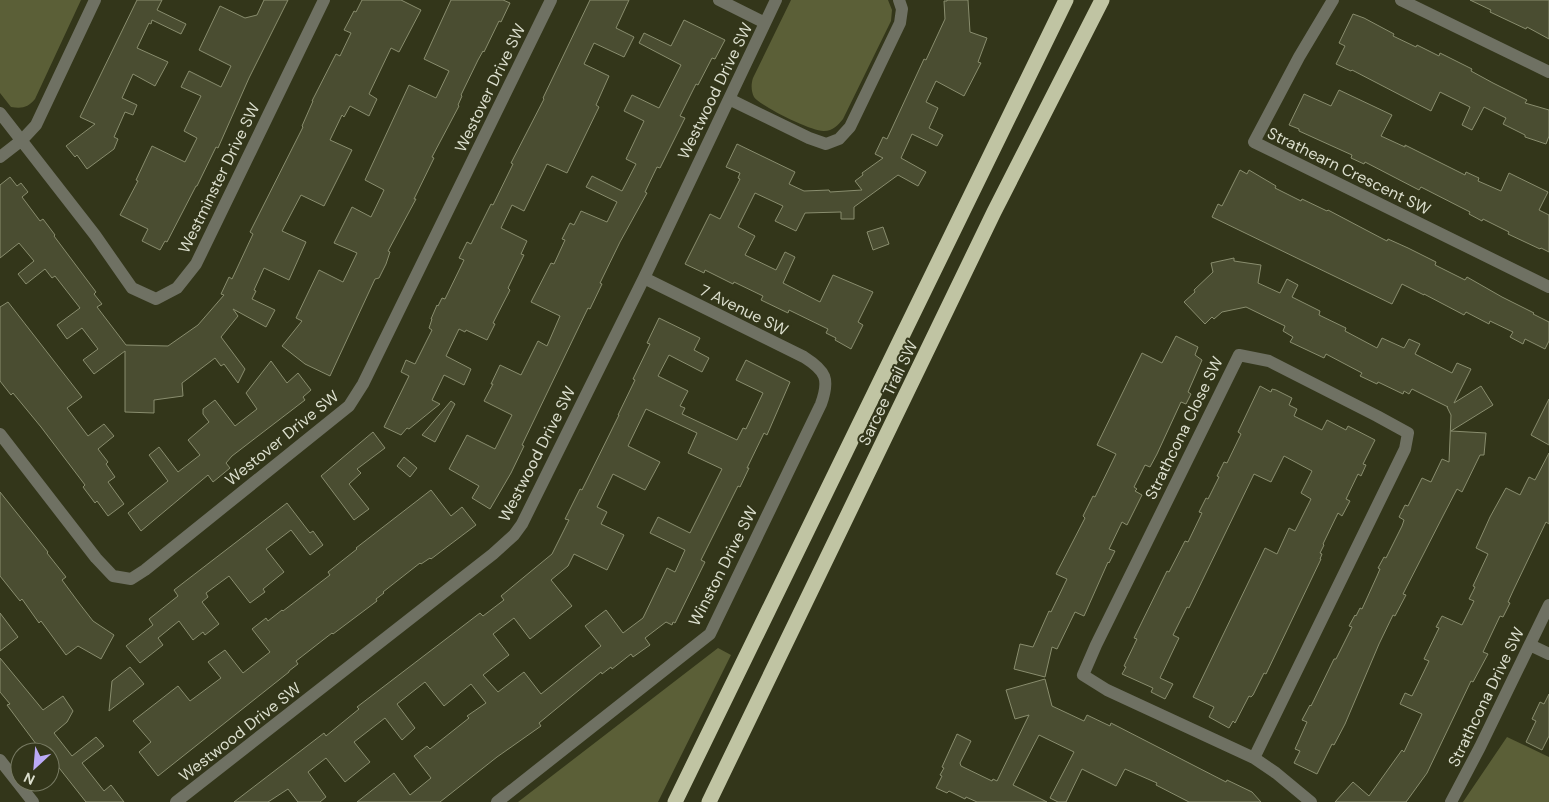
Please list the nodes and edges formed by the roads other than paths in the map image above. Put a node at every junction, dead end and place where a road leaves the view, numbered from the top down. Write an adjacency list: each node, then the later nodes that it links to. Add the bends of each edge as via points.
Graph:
1 (95, 0): 15 (street, via 36,125)
2 (324, 0): 15 (street, Westminster Drive SW, via 196,264 177,288 156,299 132,288)
3 (551, 0): 20 (street, Westover Drive SW, via 363,384 349,406 145,570 131,578 113,576)
4 (719, 0): 11 (street)
5 (776, 0): 11 (street, Westwood Drive SW)
6 (899, 0): 13 (street, via 902,9 900,23 850,127 839,139 826,144 809,138)
7 (1066, 0): 29 (highway, Sarcee Trail SW)
8 (1102, 0): 30 (highway, Sarcee Trail SW, via 994,212)
9 (1333, 0): 18 (street, Strathearn Crescent SW, via 1254,142)
10 (1402, 0): 12 (street)
11 (765, 23): 13 (street, Westwood Drive SW)
12 (1549, 72)
13 (729, 99): 17 (street, Westwood Drive SW)
14 (0, 113): 15 (street, Westminster Drive SW)
15 (22, 140): 16 (street)
16 (0, 157)
17 (644, 278): 19 (street, 7 Avenue SW, via 804,357 819,367); 27 (street, Westwood Drive SW, via 533,505 514,535)
18 (1549, 287)
19 (824, 377): 28 (street, Winston Drive SW, via 826,392 822,404 710,634)
20 (0, 434)
21 (1549, 606): 22 (street, Strathcona Drive SW)
22 (1530, 645): 23 (street); 32 (street, Strathcona Drive SW)
23 (1549, 654)
24 (1254, 758): 24 (street, Strathcona Close SW, via 1107,690 1083,675 1239,354 1269,361 1408,433 1405,449); 31 (street, Strathcona Close SW)
25 (0, 760): 26 (street)
26 (33, 802)
27 (176, 802)
28 (497, 802)
29 (675, 802)
30 (709, 802)
31 (1311, 802)
32 (1451, 802)

